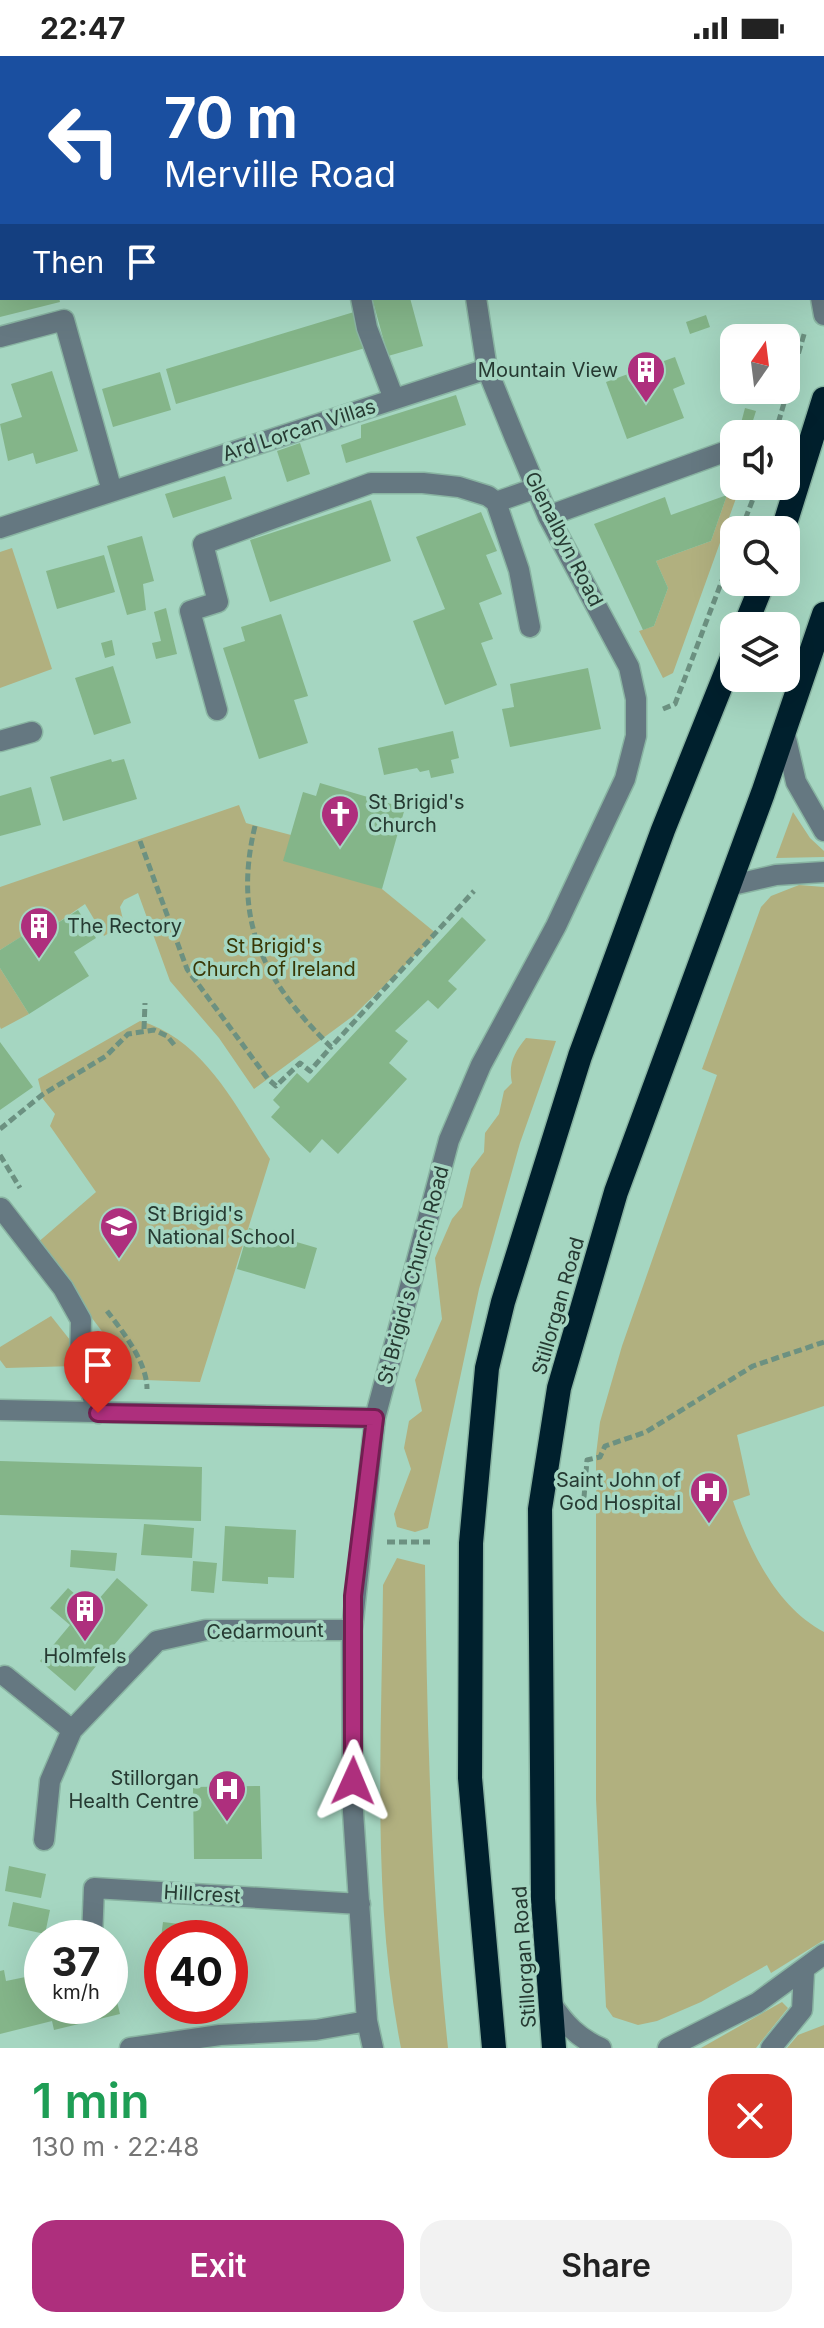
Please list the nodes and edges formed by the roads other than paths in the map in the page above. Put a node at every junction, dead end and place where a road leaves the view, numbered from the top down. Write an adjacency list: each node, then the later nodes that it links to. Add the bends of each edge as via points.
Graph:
1 (361, 300): 5 (street)
2 (476, 300): 4 (street, Glenalbyn Road)
3 (0, 337): 9 (street, via 64,320)
4 (487, 369): 5 (street, Ard Lorcan Villas); 8 (street, Glenalbyn Road)
5 (394, 399): 9 (street, Ard Lorcan Villas)
6 (824, 399): 12 (highway)
7 (720, 454): 11 (street)
8 (536, 488): 10 (street); 11 (street, Glenalbyn Road)
9 (112, 491): 13 (street, Ard Lorcan Villas)
10 (496, 502): 15 (street, via 519,570); 17 (street, via 459,487 371,483 203,544 218,602 190,611)
11 (548, 516): 21 (street, Glenalbyn Road, via 629,667 636,736)
12 (787, 516)
13 (0, 528)
14 (824, 614): 18 (highway, Stillorgan Road)
15 (530, 627)
16 (720, 688): 41 (highway, Stillorgan Road, via 580,1056 487,1368 471,1543 470,1778)
17 (217, 710)
18 (784, 730): 22 (street, via 796,782); 24 (highway, Stillorgan Road)
19 (32, 732): 20 (street)
20 (0, 741)
21 (625, 779): 28 (street, St Brigid's Church Road, via 556,926 481,1065 449,1140)
22 (824, 831)
23 (824, 872): 24 (street)
24 (728, 886): 37 (highway, Stillorgan Road, via 616,1192 559,1388 547,1453 540,1509 539,1634 543,1899)
25 (1, 1208): 27 (street, via 81,1320 80,1359)
26 (0, 1410): 27 (street)
27 (98, 1413): 28 (street)
28 (375, 1418): 29 (street, St Brigid's Church Road)
29 (352, 1630): 31 (street, Cedarmount, via 206,1630 157,1641); 33 (street, St Brigid's Church Road, via 353,1812)
30 (5, 1676): 31 (street)
31 (72, 1730): 32 (street, Cedarmount, via 50,1781)
32 (44, 1840)
33 (360, 1904): 34 (street, Hillcrest, via 94,1888); 38 (street, St Brigid's Church Road)
34 (93, 1920)
35 (824, 1954): 36 (street)
36 (804, 1972): 44 (street, via 709,2030); 45 (street, via 802,2010)
37 (551, 2003): 42 (highway, Stillorgan Road); 43 (street, via 566,2025)
38 (367, 2021): 39 (street); 40 (street, St Brigid's Church Road)
39 (130, 2048)
40 (373, 2048)
41 (494, 2048)
42 (554, 2048)
43 (601, 2048)
44 (668, 2048)
45 (771, 2048)

